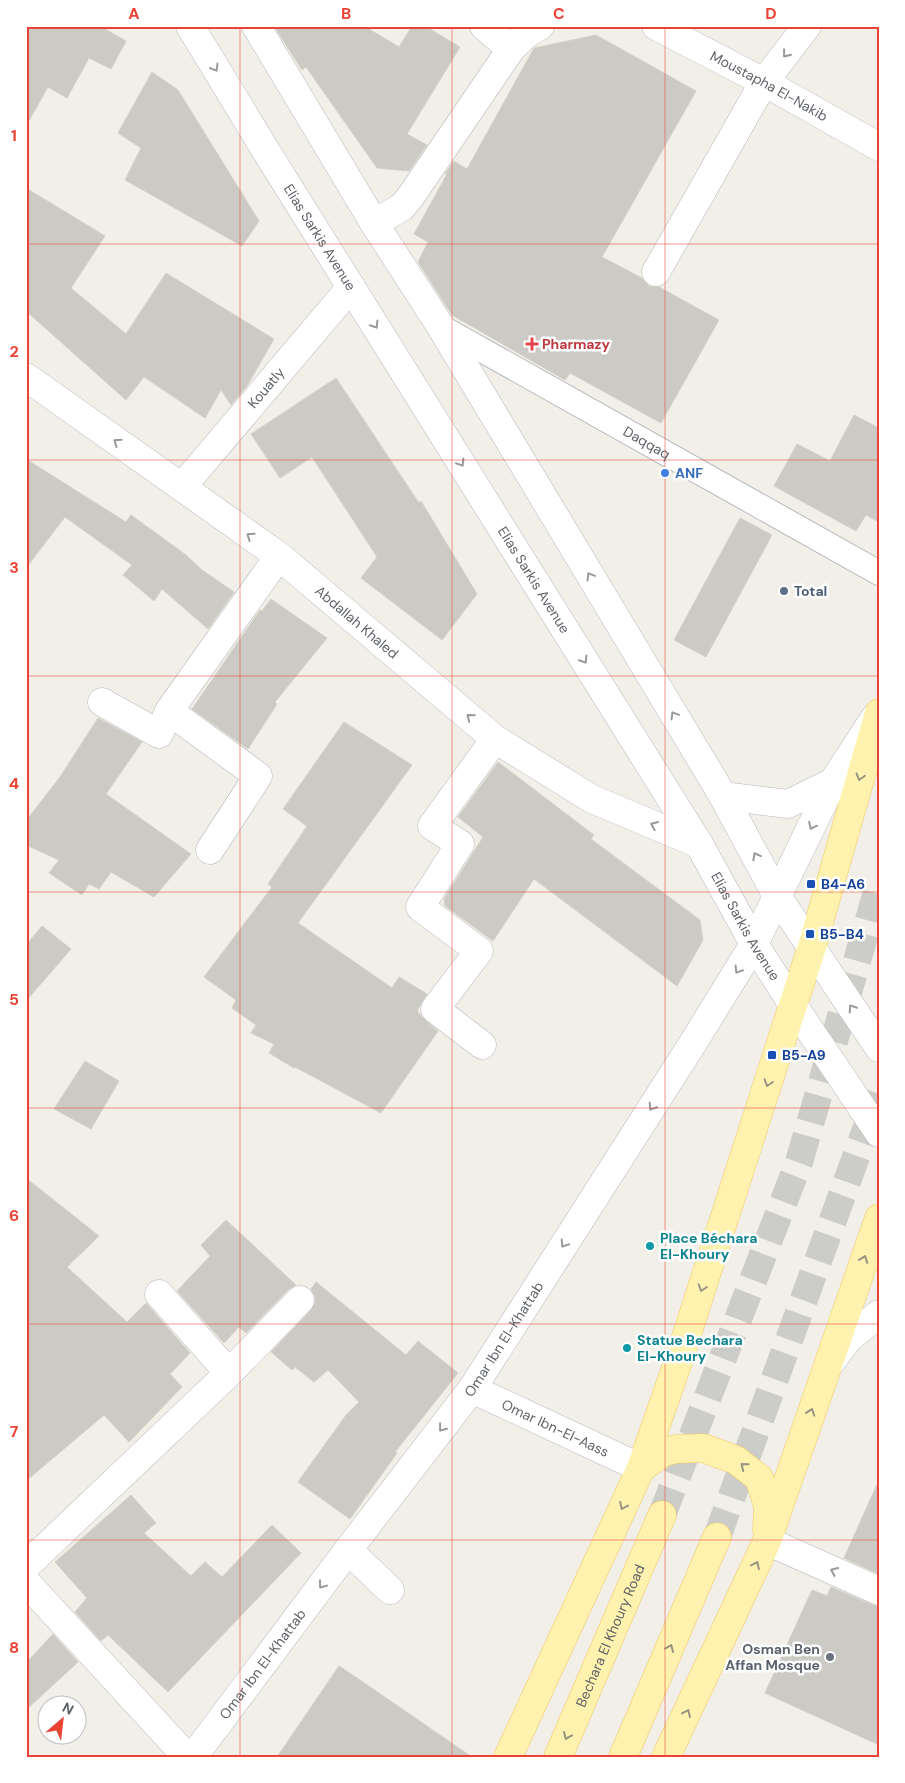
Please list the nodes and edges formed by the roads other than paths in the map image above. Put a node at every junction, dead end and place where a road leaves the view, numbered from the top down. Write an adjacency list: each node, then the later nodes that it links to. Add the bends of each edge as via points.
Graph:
1 (190, 26): 12 (street, Elias Sarkis Avenue, one-way to 12)
2 (256, 26): 10 (street)
3 (484, 26): 7 (street)
4 (540, 26): 7 (street)
5 (656, 26): 8 (street, Moustapha El-Nakib)
6 (808, 26): 8 (street, one-way to 8)
7 (511, 49): 10 (street, via 411,196 402,207)
8 (764, 82): 9 (street, Moustapha El-Nakib); 11 (street)
9 (879, 147)
10 (374, 223): 13 (street)
11 (656, 272)
12 (351, 287): 15 (street, Kouatly); 24 (street, Elias Sarkis Avenue, one-way to 24)
13 (441, 327): 17 (lane, Daqqaq); 23 (street, one-way to 13)
14 (26, 378): 15 (street, Abdallah Khaled, one-way to 14)
15 (182, 488): 16 (street, Abdallah Khaled, one-way to 15)
16 (279, 556): 19 (street); 21 (street, Abdallah Khaled, one-way to 16)
17 (879, 573)
18 (102, 702): 19 (street, via 159,734)
19 (169, 711): 25 (street, via 258,776)
20 (879, 712): 22 (street); 28 (main road, one-way to 28)
21 (495, 739): 24 (street, Abdallah Khaled, one-way to 21, via 592,799); 30 (street, via 432,826 460,844 420,907 479,951 436,1009)
22 (833, 782): 23 (street, via 788,804); 26 (street, Omar Ibn El-Khattab, one-way to 26)
23 (723, 796): 26 (street, one-way to 23)
24 (699, 844): 27 (street, Elias Sarkis Avenue)
25 (210, 850)
26 (777, 896): 27 (street, Omar Ibn El-Khattab); 28 (street)
27 (754, 944): 29 (street, Elias Sarkis Avenue); 39 (street, Omar Ibn El-Khattab, one-way to 39)
28 (812, 947): 29 (main road); 31 (street, one-way to 28)
29 (793, 1005): 32 (street, Elias Sarkis Avenue); 40 (main road, one-way to 40)
30 (482, 1045)
31 (879, 1048)
32 (879, 1133)
33 (879, 1218): 37 (main road, one-way to 33)
34 (159, 1294): 38 (street)
35 (300, 1300): 38 (street)
36 (879, 1314): 37 (street, via 849,1338)
37 (825, 1370): 43 (main road, one-way to 37)
38 (229, 1372): 45 (street)
39 (472, 1389): 40 (street, Omar Ibn-El-Aass); 44 (street, Omar Ibn El-Khattab, one-way to 44)
40 (641, 1468): 43 (main road, one-way to 40, via 768,1506 758,1478 736,1460 703,1448 676,1450 664,1452); 51 (main road, one-way to 51)
41 (662, 1515): 52 (main road, Bechara El Khoury Road, one-way to 52)
42 (717, 1538): 53 (main road, one-way to 42)
43 (767, 1541): 48 (street, one-way to 43); 54 (main road, one-way to 43)
44 (348, 1550): 47 (street); 50 (street, Omar Ibn El-Khattab, one-way to 50)
45 (26, 1566)
46 (26, 1582): 49 (street)
47 (390, 1590)
48 (879, 1591)
49 (187, 1757)
50 (193, 1757)
51 (508, 1757)
52 (558, 1757)
53 (623, 1757)
54 (666, 1757)

